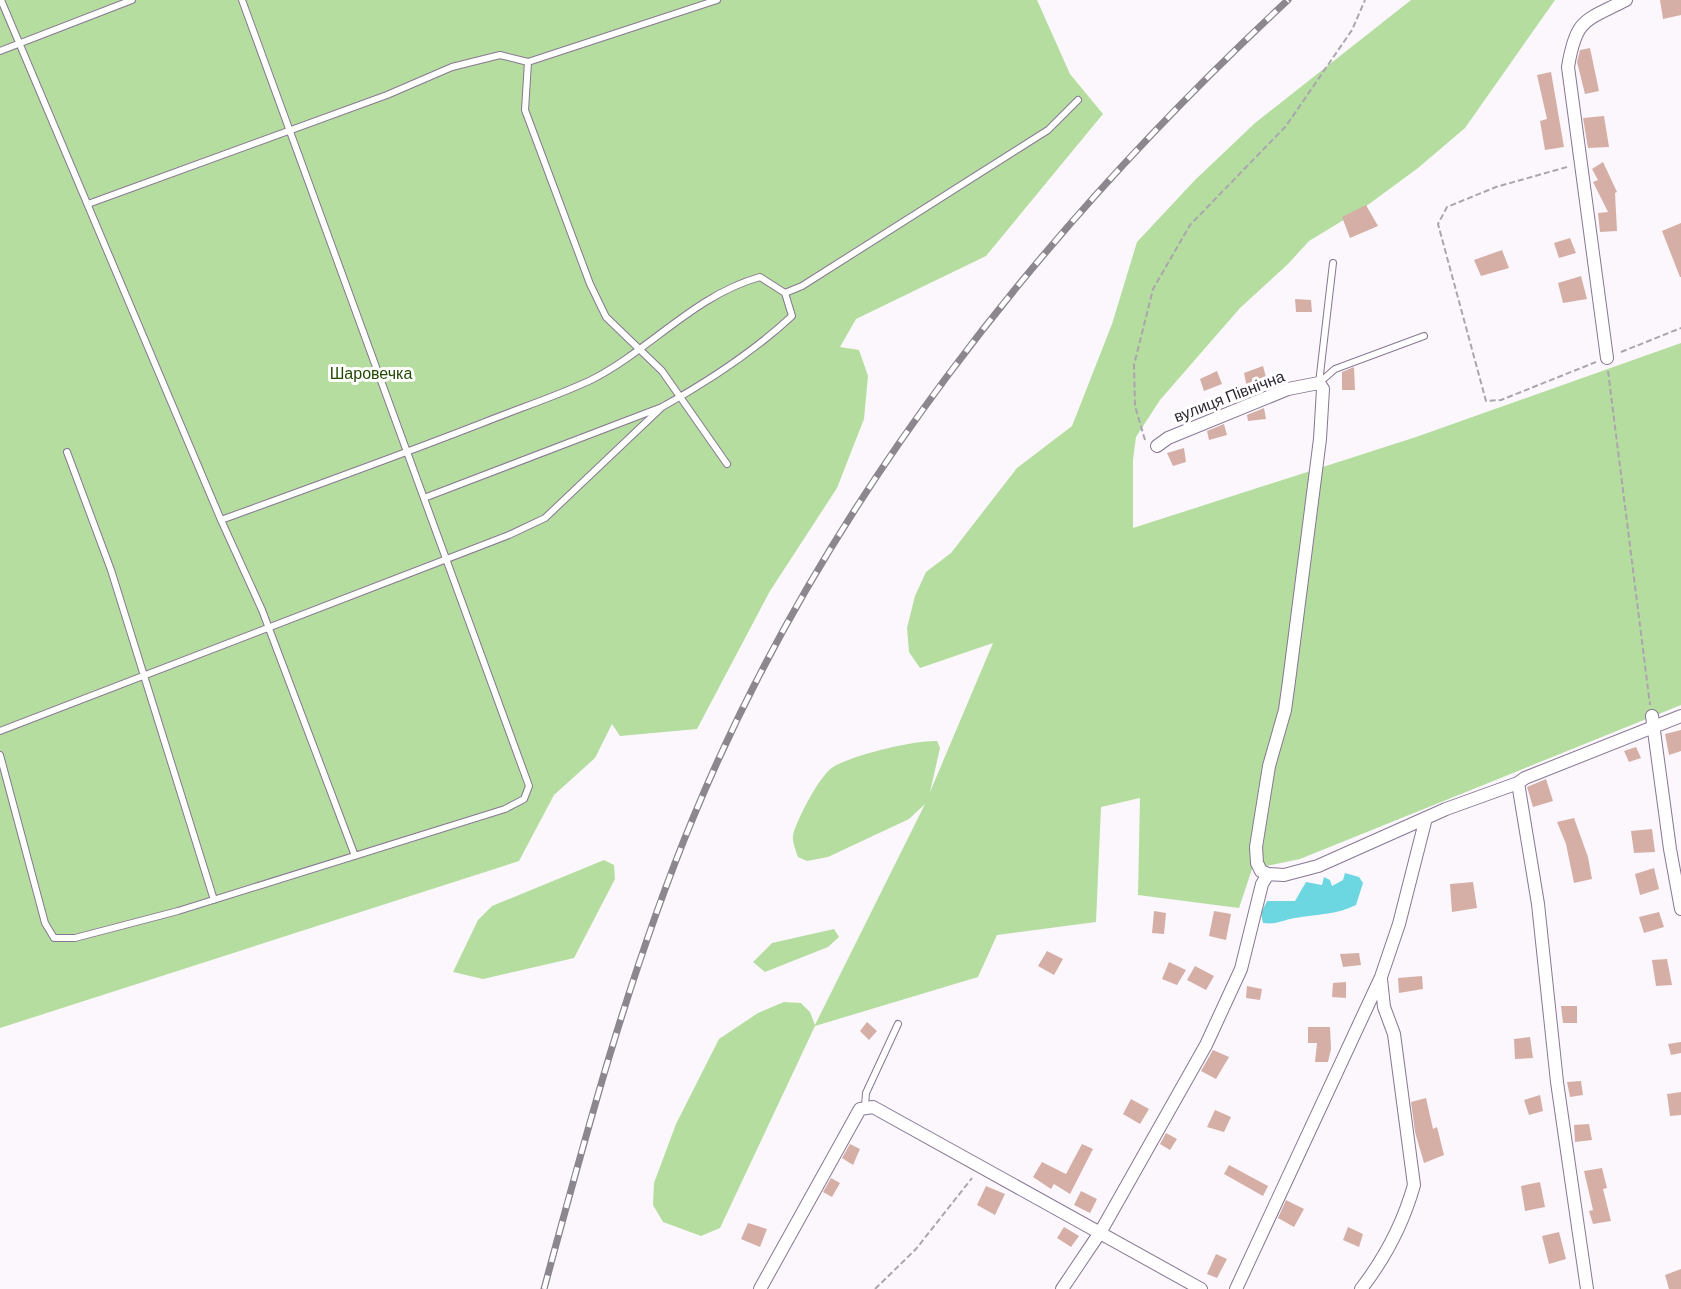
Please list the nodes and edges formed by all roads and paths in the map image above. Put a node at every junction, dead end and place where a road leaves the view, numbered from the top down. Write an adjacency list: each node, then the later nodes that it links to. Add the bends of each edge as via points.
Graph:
1 (1, 0): 7 (lane)
2 (132, 0): 7 (lane)
3 (242, 0): 11 (lane)
4 (717, 0): 9 (lane)
5 (1365, 0): 23 (path, via 1352,30 1286,126 1190,225 1153,289 1134,365 1138,416 1147,447)
6 (1626, 0): 12 (street, via 1582,22 1571,45 1568,67)
7 (19, 44): 8 (lane); 13 (lane)
8 (0, 51)
9 (528, 62): 11 (lane, via 500,55 452,67 387,95); 18 (lane, via 525,110 590,284 606,317)
10 (1078, 100): 15 (lane, via 1048,130 802,286)
11 (289, 129): 13 (lane); 25 (lane)
12 (1581, 163): 19 (street); 19 (path, via 1496,187 1447,207 1438,224 1486,401 1501,400)
13 (87, 204): 28 (lane)
14 (1333, 263): 20 (lane)
15 (785, 293): 18 (lane, via 760,277 736,284 678,320); 21 (lane, via 792,316 765,341)
16 (1681, 328): 19 (path)
17 (1424, 336): 20 (lane, via 1335,369)
18 (642, 350): 21 (lane, via 662,371); 25 (lane, via 590,380)
19 (1607, 358): 33 (path)
20 (1319, 383): 23 (street, вулиця Північна, via 1288,389); 39 (street, via 1323,414 1285,710 1269,766 1256,847 1257,862 1261,871)
21 (679, 398): 22 (lane); 26 (lane)
22 (662, 407): 27 (lane); 29 (lane, via 545,518)
23 (1157, 446)
24 (67, 452): 31 (lane, via 111,570)
25 (407, 452): 27 (lane); 28 (lane)
26 (727, 464)
27 (424, 498): 29 (lane)
28 (221, 520): 30 (lane)
29 (446, 558): 30 (lane); 38 (lane, via 529,786 524,799 505,809)
30 (268, 627): 31 (lane); 38 (lane)
31 (143, 674): 34 (lane); 40 (lane)
32 (1681, 716): 33 (street)
33 (1652, 721): 36 (street); 41 (street)
34 (0, 731)
35 (0, 756): 40 (lane, via 45,923 54,938 75,938)
36 (1518, 783): 37 (street); 53 (street, via 1538,904 1556,1070)
37 (1426, 818): 39 (street, via 1308,870); 42 (street, via 1402,914)
38 (355, 856): 40 (lane)
39 (1268, 874): 46 (street, via 1262,884 1241,969 1224,1006 1177,1100)
40 (214, 900)
41 (1681, 909)
42 (1381, 977): 51 (street); 52 (street, via 1384,1007 1394,1034 1414,1185 1382,1261)
43 (898, 1024): 44 (lane, via 866,1093)
44 (865, 1106): 45 (street); 47 (street, via 843,1138)
45 (980, 1169): 46 (street); 48 (path, via 916,1249)
46 (1101, 1231): 49 (street); 50 (street)
47 (760, 1289)
48 (875, 1289)
49 (1062, 1289)
50 (1201, 1289)
51 (1236, 1289)
52 (1361, 1289)
53 (1587, 1289)

